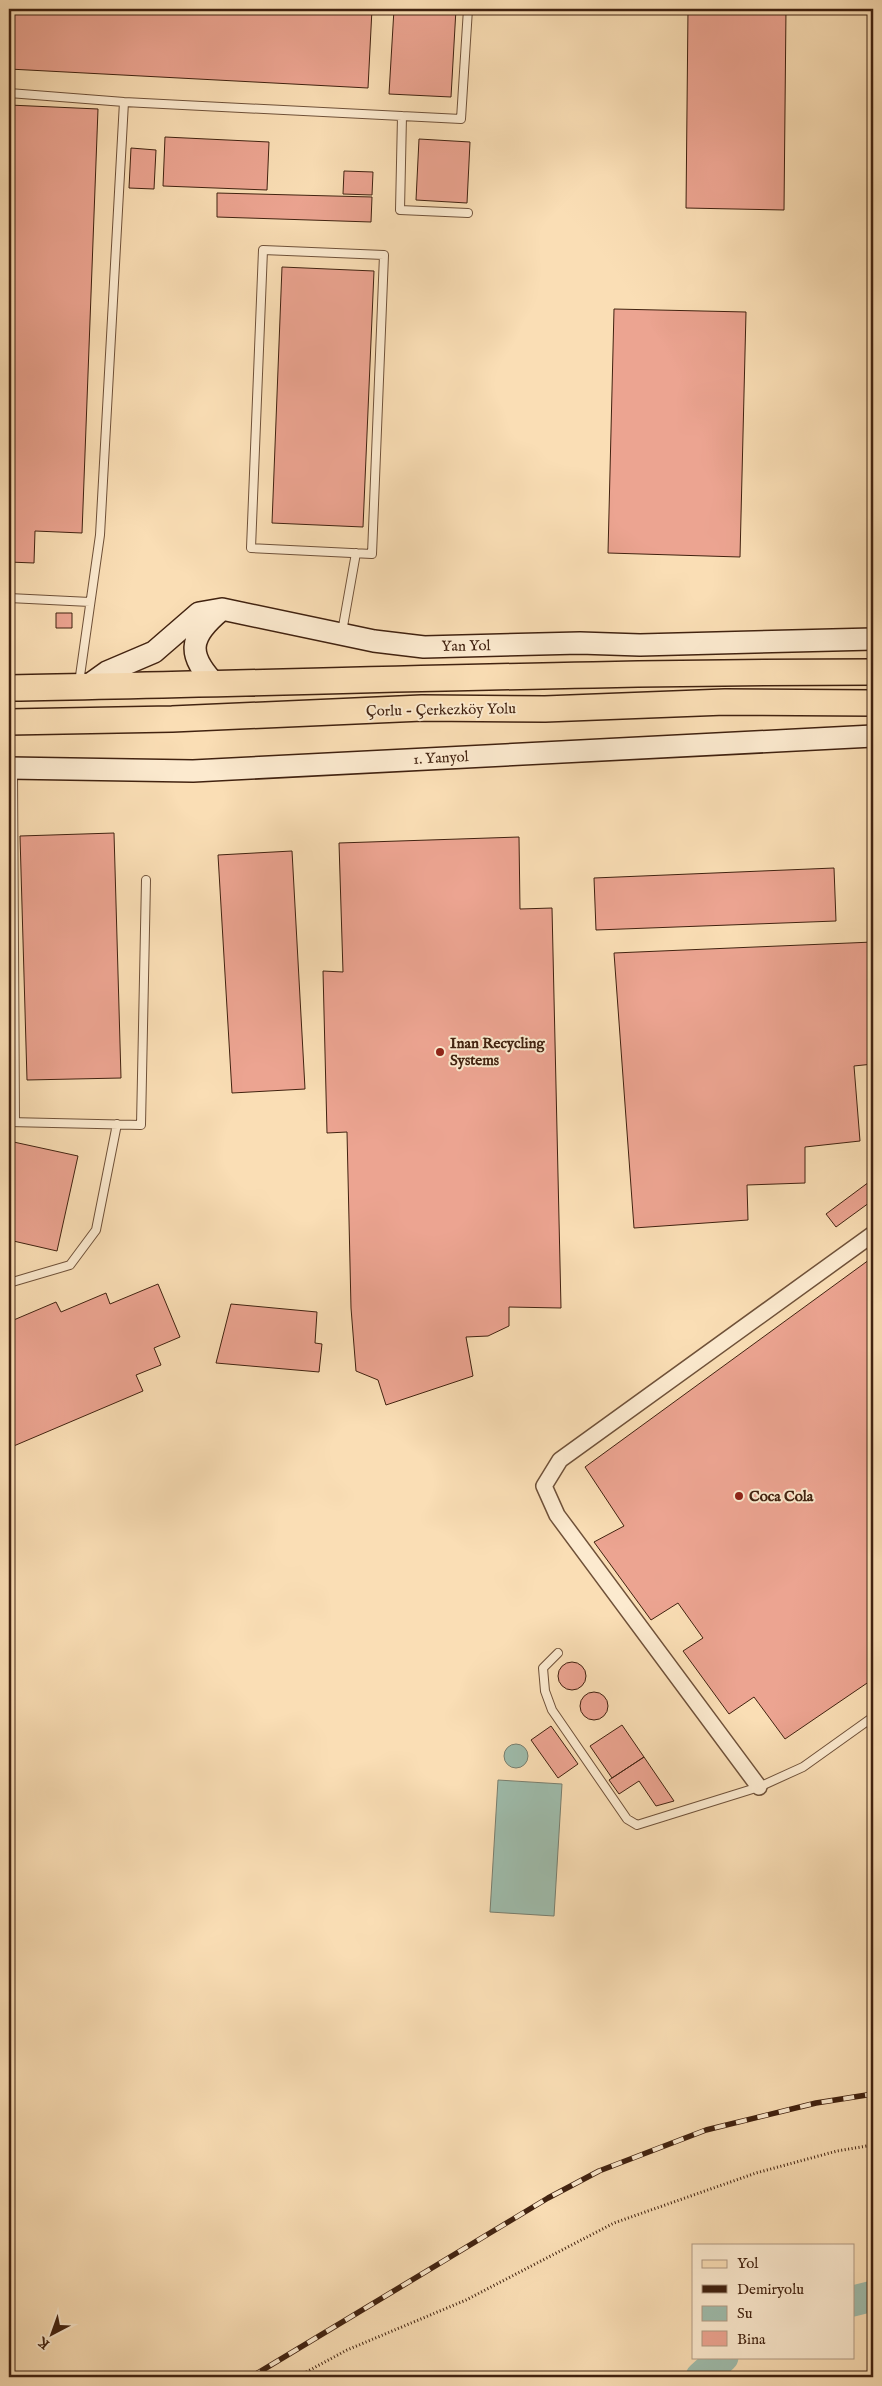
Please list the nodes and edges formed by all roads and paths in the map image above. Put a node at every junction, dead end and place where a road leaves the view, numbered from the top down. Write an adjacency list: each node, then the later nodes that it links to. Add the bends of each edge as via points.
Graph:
1 (468, 9): 4 (lane, via 461,119)
2 (9, 93): 3 (lane)
3 (124, 102): 4 (lane); 8 (lane, via 100,535)
4 (402, 116): 5 (lane, via 400,210)
5 (468, 213)
6 (356, 553): 6 (lane, via 372,554 384,255 263,250 251,548); 10 (lane)
7 (9, 598): 8 (lane)
8 (90, 602): 14 (lane)
9 (222, 609): 10 (main road, Yan Yol); 13 (main road, via 202,626 195,652 202,671); 14 (main road, Yan Yol, via 199,613 154,652 107,672)
10 (341, 634): 11 (main road, Yan Yol, via 424,647)
11 (873, 638)
12 (873, 672): 13 (main road, Çorlu - Çerkezköy Yolu, via 692,672)
13 (216, 685): 14 (main road, Çorlu - Çerkezköy Yolu)
14 (82, 687): 15 (main road, Çorlu - Çerkezköy Yolu)
15 (9, 688)
16 (873, 703): 17 (main road, Çorlu - Çerkezköy Yolu, via 725,702 546,709 422,708)
17 (9, 722)
18 (873, 736): 19 (main road, 1. Yanyol, via 194,771)
19 (11, 768): 21 (lane)
20 (146, 880): 22 (lane, via 141,1125)
21 (12, 1122): 22 (lane)
22 (117, 1124): 24 (lane, via 96,1230 70,1265)
23 (873, 1234): 27 (street, via 560,1460 544,1486 557,1515)
24 (9, 1283)
25 (558, 1653): 27 (lane, via 542,1668 552,1710 627,1819 637,1825)
26 (873, 1717): 27 (lane, via 803,1767)
27 (759, 1787)
28 (873, 2145): 29 (path, via 837,2151 756,2173 614,2223 466,2300 347,2350)
29 (297, 2377)

